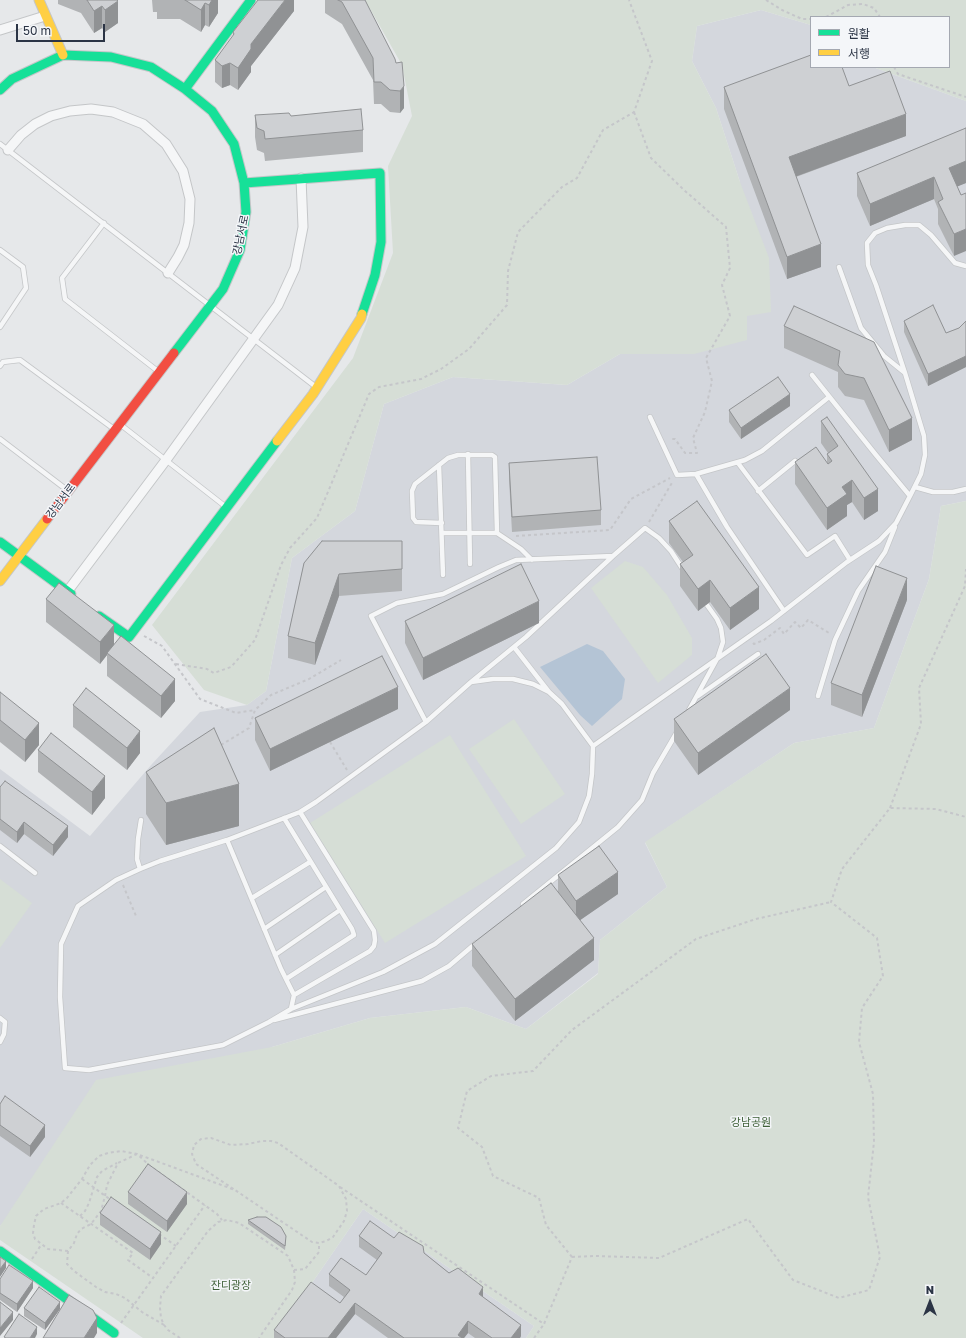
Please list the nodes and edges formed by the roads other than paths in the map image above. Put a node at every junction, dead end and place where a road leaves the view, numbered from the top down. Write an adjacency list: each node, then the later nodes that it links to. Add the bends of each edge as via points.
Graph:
1 (39, 0): 3 (street)
2 (251, 0): 6 (street)
3 (45, 16): 4 (street); 5 (street)
4 (0, 30)
5 (63, 55): 6 (street, 강남서로, via 111,56 152,67); 7 (street, 강남서로, via 12,79)
6 (185, 89): 11 (street, 강남서로, via 212,111 234,144)
7 (0, 90)
8 (0, 144): 9 (lane)
9 (8, 150): 12 (lane); 16 (street, via 35,124 70,111 91,109 113,112 143,124 166,144 182,171 190,199 190,223 184,245)
10 (301, 178): 11 (street); 19 (street, via 303,227 295,268 278,305); 24 (street, via 380,173 381,242 375,275 361,318)
11 (244, 183): 17 (street, 강남서로, via 246,212 240,250 223,289)
12 (104, 223): 16 (lane); 21 (lane, via 62,278 65,299)
13 (0, 250): 18 (lane, via 23,267 26,288)
14 (966, 266): 22 (lane, via 955,263 919,225 905,224 887,228 875,233 867,243 868,265)
15 (839, 267): 22 (lane, via 861,328 884,356)
16 (168, 273): 17 (lane)
17 (210, 305): 19 (lane); 21 (street, 강남서로)
18 (0, 327)
19 (254, 339): 24 (lane); 30 (street)
20 (0, 366): 27 (lane, via 3,362 20,360)
21 (159, 372): 27 (street, 강남서로)
22 (905, 373): 35 (lane, via 924,436 925,456)
23 (812, 375): 25 (lane)
24 (317, 388): 40 (street)
25 (829, 397): 32 (lane, via 762,450); 39 (lane)
26 (650, 417): 34 (lane, via 677,475)
27 (117, 427): 30 (lane); 37 (street, 강남서로)
28 (0, 439): 37 (lane)
29 (468, 454): 33 (lane, via 448,458); 44 (lane); 45 (lane, via 488,454 494,457)
30 (166, 460): 40 (lane); 55 (street)
31 (795, 461): 38 (lane)
32 (738, 463): 34 (lane); 38 (lane)
33 (439, 465): 41 (lane); 41 (lane, via 415,484 412,491 413,518 416,522)
34 (696, 474): 59 (lane, via 727,527)
35 (915, 487): 36 (lane, via 933,492); 39 (lane)
36 (966, 489)
37 (68, 491): 47 (street, 강남서로)
38 (758, 491): 50 (lane, via 807,555 835,536)
39 (910, 496): 42 (lane)
40 (227, 508): 58 (street, via 129,638)
41 (442, 522): 43 (lane)
42 (896, 523): 50 (lane, via 879,541); 65 (lane, via 885,552 858,590 837,637)
43 (442, 533): 44 (lane); 53 (lane)
44 (469, 533): 45 (lane); 51 (lane)
45 (497, 533): 49 (lane)
46 (0, 542): 47 (street)
47 (18, 556): 54 (street, 강남서로); 55 (street)
48 (613, 556): 49 (lane); 52 (lane, via 645,528 671,551); 60 (lane)
49 (532, 560): 68 (lane, via 516,560 444,594 397,603 372,616)
50 (850, 560): 59 (lane)
51 (470, 564)
52 (686, 574)
53 (443, 575)
54 (0, 581)
55 (67, 592): 56 (street)
56 (79, 601)
57 (707, 604): 62 (lane, via 722,628 723,642)
58 (92, 610)
59 (784, 611): 62 (lane)
60 (514, 647): 63 (lane); 64 (lane)
61 (758, 654): 66 (lane)
62 (718, 657): 66 (lane); 70 (lane)
63 (471, 682): 64 (lane, via 513,679 533,684); 68 (lane)
64 (549, 692): 70 (lane, via 562,704)
65 (818, 696)
66 (696, 697): 67 (lane)
67 (686, 716)
68 (426, 722): 71 (lane)
69 (678, 729): 81 (lane, via 653,773 642,800 618,827)
70 (593, 746): 88 (lane, via 589,796 579,822 556,848 435,944 383,972)
71 (300, 812): 72 (lane); 87 (lane, via 374,931 375,940 370,951)
72 (284, 818): 74 (lane); 76 (lane)
73 (141, 820): 77 (lane, via 138,839)
74 (227, 840): 77 (lane); 80 (lane)
75 (0, 846): 78 (lane)
76 (310, 862): 79 (lane); 80 (lane)
77 (140, 869): 90 (lane, via 120,878 78,906 61,944 60,997 65,1068 89,1070 223,1045)
78 (36, 873)
79 (326, 887): 82 (lane); 83 (lane)
80 (252, 898): 83 (lane)
81 (521, 906)
82 (340, 910): 85 (lane); 86 (lane, via 354,935)
83 (264, 928): 85 (lane)
84 (479, 941): 90 (lane, via 448,966 422,981)
85 (275, 955): 86 (lane)
86 (286, 979): 87 (lane)
87 (294, 995): 88 (lane)
88 (291, 1009): 90 (lane)
89 (0, 1018): 91 (lane, via 5,1022)
90 (269, 1022)
91 (0, 1042)
92 (0, 1252): 93 (street)
93 (115, 1336)

